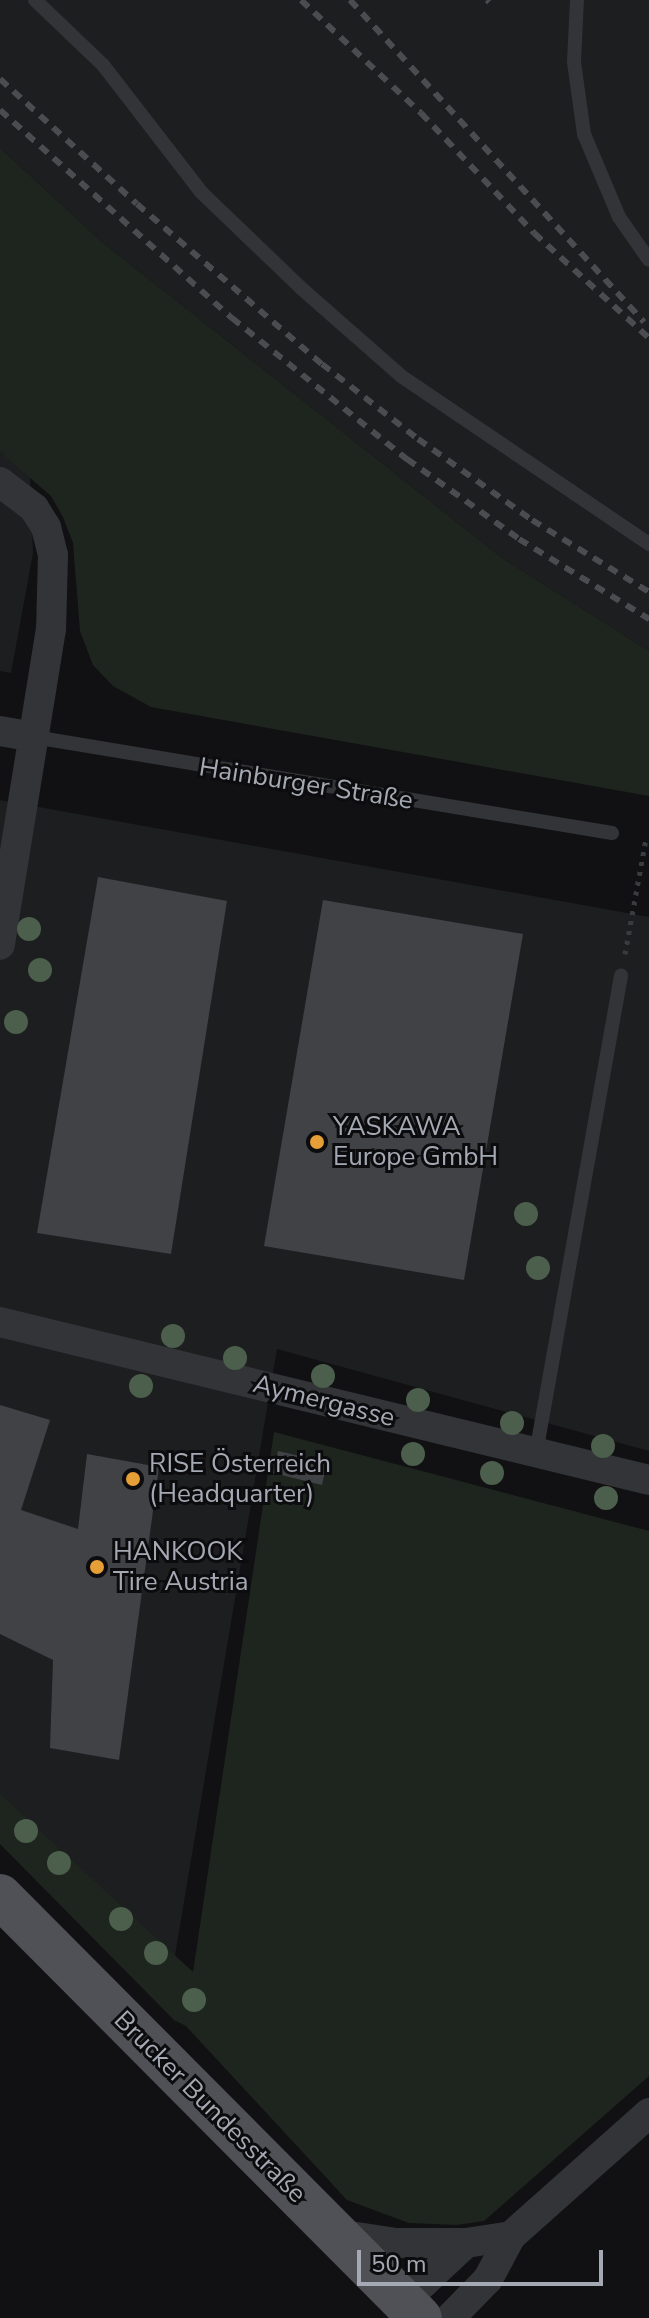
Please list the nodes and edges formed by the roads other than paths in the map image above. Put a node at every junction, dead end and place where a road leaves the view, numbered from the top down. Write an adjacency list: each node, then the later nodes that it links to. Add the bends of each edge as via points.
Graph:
1 (35, 0): 5 (lane, via 103,65 201,192 312,298 401,376)
2 (577, 0): 3 (lane, via 574,62 584,134 619,217)
3 (649, 260)
4 (0, 482): 7 (street, via 34,508 46,527 53,555 51,629)
5 (649, 544)
6 (0, 731): 7 (street, Hainburger Straße)
7 (34, 737): 8 (lane, Hainburger Straße); 9 (street)
8 (612, 833)
9 (0, 945)
10 (621, 975): 12 (lane)
11 (0, 1322): 12 (street, Aymergasse)
12 (536, 1453): 13 (street, Aymergasse)
13 (649, 1480)
14 (0, 1896): 16 (main road, Brucker Bundesstraße)
15 (649, 2113): 17 (street)
16 (337, 2234): 18 (street, via 396,2243); 19 (main road, Brucker Bundesstraße)
17 (511, 2236): 18 (street); 19 (street, via 488,2279)
18 (466, 2243): 19 (street)
19 (422, 2314)

